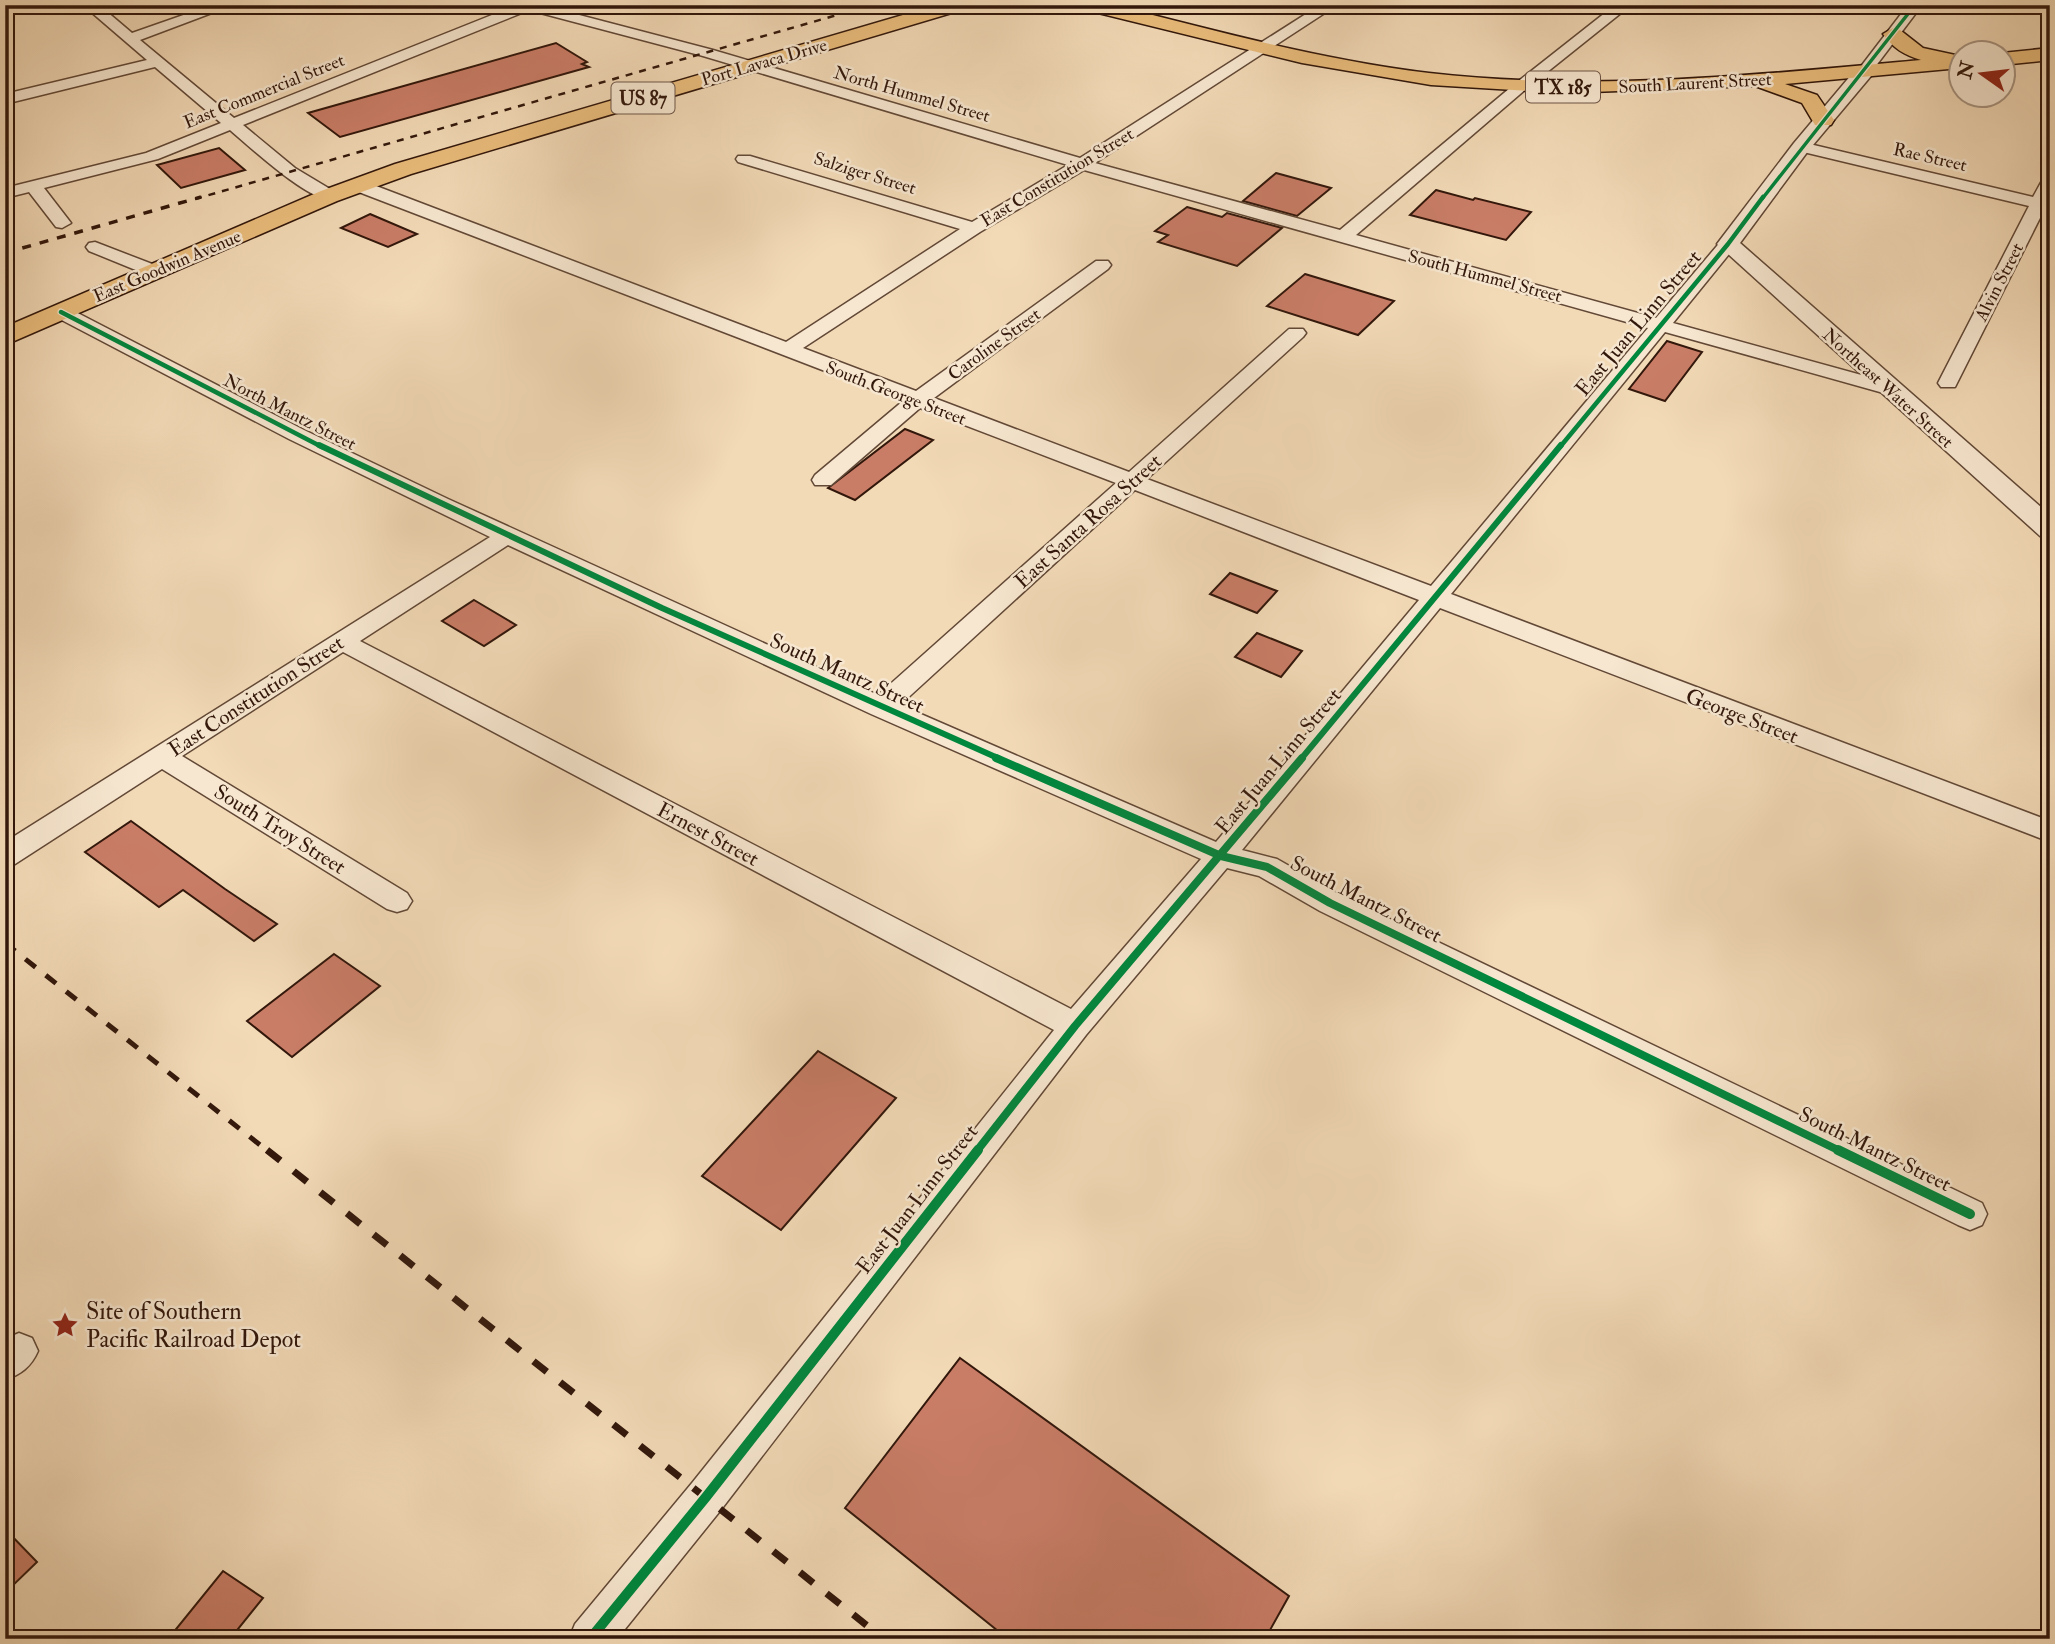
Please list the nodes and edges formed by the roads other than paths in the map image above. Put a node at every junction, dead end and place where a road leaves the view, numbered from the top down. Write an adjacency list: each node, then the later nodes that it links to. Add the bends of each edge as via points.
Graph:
1 (90, 5): 10 (street)
2 (226, 5): 10 (street)
3 (958, 5): 17 (main road, Port Lavaca Drive / US 87)
4 (1089, 5): 11 (main road, TX 185)
5 (1329, 5): 11 (street, East Constitution Street)
6 (1624, 5): 20 (street)
7 (1916, 5): 9 (street, East Juan Linn Street)
8 (529, 6): 17 (street, North Hummel Street); 23 (street, East Commercial Street)
9 (1893, 34): 14 (main road, via 1903,47); 18 (street, East Juan Linn Street)
10 (128, 39): 15 (street)
11 (1265, 48): 20 (main road, South Laurent Street / TX 185, via 1429,79); 26 (street, East Constitution Street)
12 (2050, 54): 13 (main road)
13 (2016, 57)
14 (1946, 59)
15 (158, 62): 21 (street); 23 (street)
16 (1946, 64): 18 (main road, South Laurent Street / TX 185)
17 (750, 67): 26 (street, North Hummel Street); 29 (main road, Port Lavaca Drive / US 87, via 491,141)
18 (1864, 72): 19 (main road, South Laurent Street / TX 185); 22 (street, East Juan Linn Street)
19 (1749, 80): 20 (main road, South Laurent Street / TX 185, via 1606,88); 22 (main road, via 1810,99)
20 (1521, 86): 35 (street)
21 (5, 99)
22 (1823, 120): 24 (street, East Juan Linn Street)
23 (234, 124): 28 (street, East Commercial Street, via 152,156); 31 (street, via 289,172)
24 (1801, 147): 32 (street, Rae Street); 36 (street, East Juan Linn Street)
25 (744, 159): 34 (street, Salziger Street)
26 (1082, 163): 34 (street, East Constitution Street); 35 (street, South Hummel Street)
27 (2050, 181): 32 (street, Alvin Street)
28 (33, 186): 30 (street, East Commercial Street); 33 (street)
29 (357, 186): 31 (main road, Port Lavaca Drive / US 87); 44 (street, South George Street)
30 (5, 193)
31 (330, 196): 39 (main road, East Goodwin Avenue / US 87)
32 (2045, 205): 45 (street, Alvin Street)
33 (62, 223)
34 (974, 228): 44 (street, East Constitution Street)
35 (1343, 237): 41 (street, South Hummel Street)
36 (1727, 244): 41 (street, East Juan Linn Street); 46 (street, Northeast Water Street)
37 (94, 247): 39 (street)
38 (1102, 265): 47 (street, Caroline Street)
39 (153, 271): 40 (main road, East Goodwin Avenue / US 87)
40 (61, 312): 43 (main road, East Goodwin Avenue / US 87); 51 (street, North Mantz Street)
41 (1659, 323): 46 (street, South Hummel Street); 52 (street, East Juan Linn Street)
42 (1296, 333): 49 (street, East Santa Rosa Street)
43 (5, 337)
44 (786, 351): 47 (street, South George Street)
45 (1948, 383)
46 (1888, 388): 50 (street, Northeast Water Street)
47 (916, 401): 48 (street, Caroline Street); 49 (street, South George Street)
48 (823, 480)
49 (1131, 483): 52 (street, South George Street); 54 (street, East Santa Rosa Street)
50 (2050, 530)
51 (507, 536): 53 (street, East Constitution Street); 54 (street, South Mantz Street)
52 (1435, 599): 56 (street, George Street); 58 (street, East Juan Linn Street)
53 (341, 641): 55 (street, East Constitution Street); 60 (street, Ernest Street)
54 (880, 708): 58 (street, South Mantz Street)
55 (162, 756): 57 (street, East Constitution Street); 59 (street, South Troy Street)
56 (2050, 832)
57 (5, 856)
58 (1221, 856): 60 (street, East Juan Linn Street); 61 (street, South Mantz Street, via 1267,867 1330,903)
59 (397, 901)
60 (1075, 1026): 62 (street, East Juan Linn Street)
61 (1970, 1214)
62 (590, 1639)

